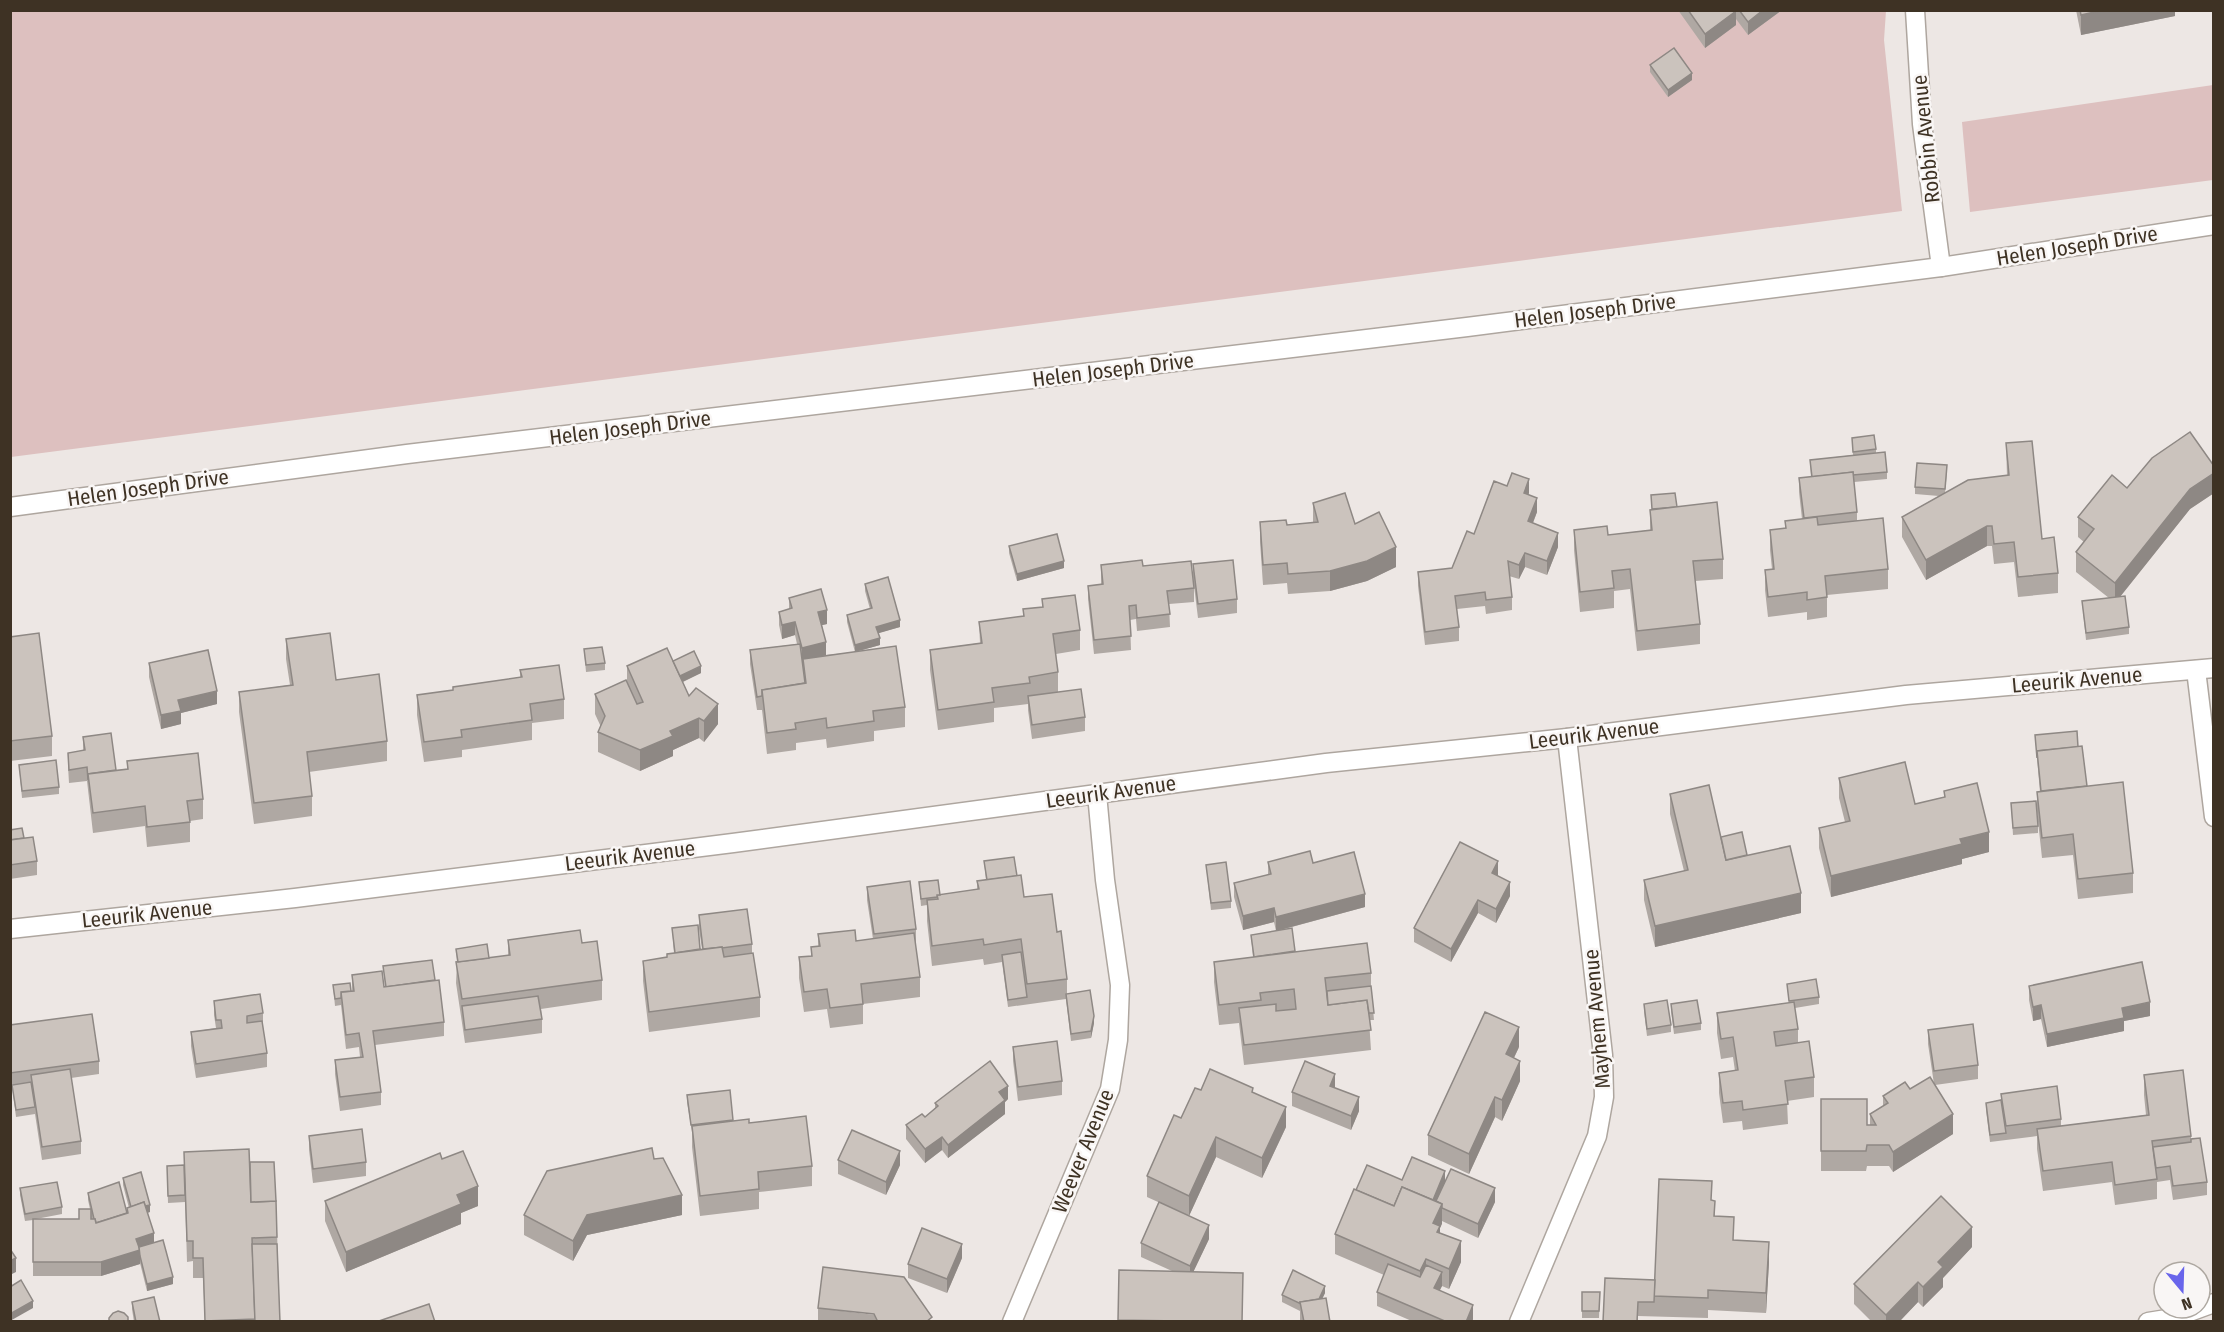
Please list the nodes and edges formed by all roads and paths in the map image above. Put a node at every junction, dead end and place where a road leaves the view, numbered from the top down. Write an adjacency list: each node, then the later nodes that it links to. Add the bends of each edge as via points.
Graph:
1 (1915, 10): 3 (street, Robbin Avenue, via 1922,124)
2 (2214, 225): 3 (street, Helen Joseph Drive)
3 (1941, 267): 4 (street, Helen Joseph Drive, via 407,454)
4 (10, 507)
5 (2205, 669): 6 (street, Leeurik Avenue, via 1906,695); 8 (street)
6 (1567, 738): 7 (street, Leeurik Avenue, via 1326,762); 12 (street, Mayhem Avenue, via 1603,1055 1604,1097 1597,1136)
7 (1097, 794): 9 (street, Leeurik Avenue, via 744,842); 11 (street, Weever Avenue, via 1120,985 1118,1040 1110,1089)
8 (2214, 817)
9 (10, 929)
10 (2214, 1303): 13 (street, via 2174,1318)
11 (1012, 1322)
12 (1519, 1322)
13 (2148, 1322)

